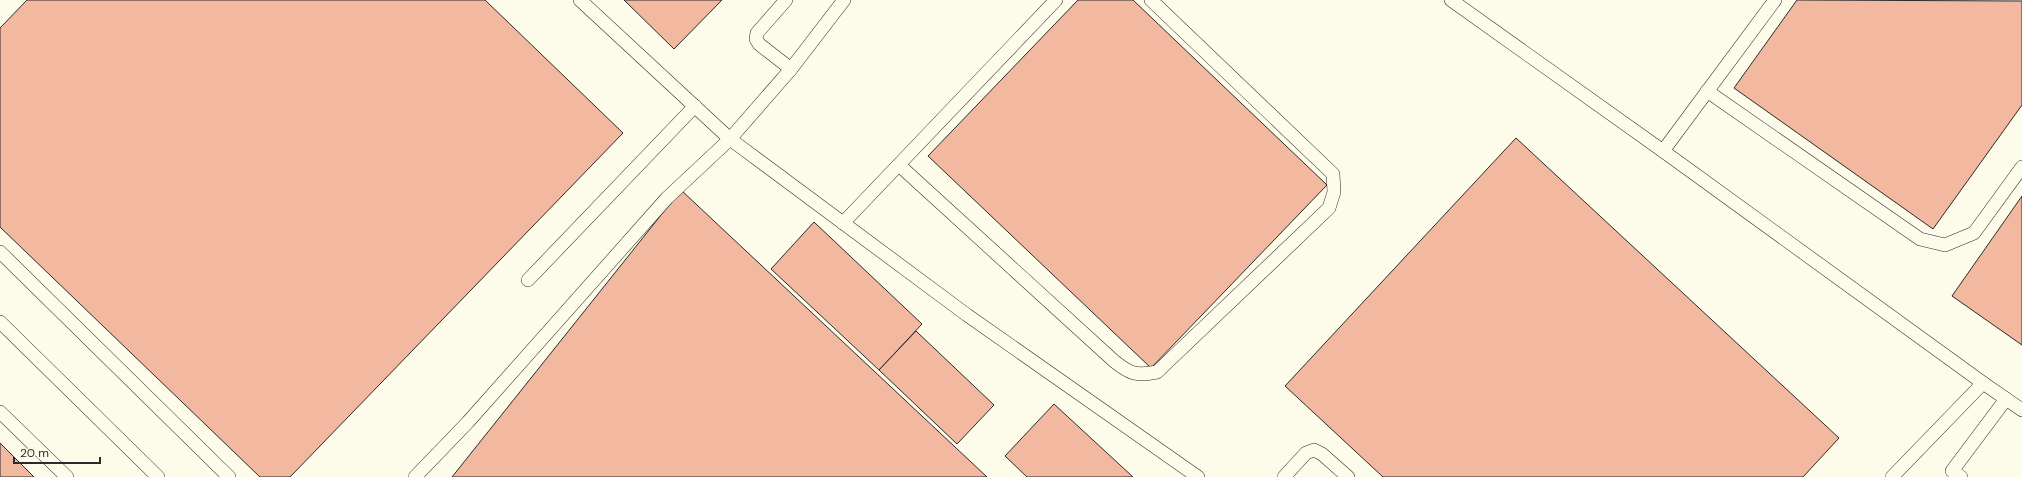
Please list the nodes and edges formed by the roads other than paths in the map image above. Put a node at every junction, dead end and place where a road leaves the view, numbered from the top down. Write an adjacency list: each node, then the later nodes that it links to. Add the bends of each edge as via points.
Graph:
1 (580, 0): 10 (lane)
2 (786, 0): 8 (lane, via 757,33 756,39)
3 (844, 0): 8 (lane)
4 (1056, 0): 13 (lane)
5 (1151, 0): 13 (lane, via 1333,174 1334,192 1329,208 1157,372 1143,375 1128,372 1114,361)
6 (1451, 0): 12 (lane)
7 (1775, 0): 9 (lane)
8 (790, 69): 11 (lane)
9 (1707, 91): 12 (lane); 14 (lane, via 1920,239 1945,246 1974,234)
10 (695, 106): 11 (lane); 17 (lane)
11 (730, 139): 15 (lane); 27 (lane, via 667,198 468,422)
12 (1663, 150): 19 (lane)
13 (899, 165): 15 (lane)
14 (2022, 167)
15 (844, 223): 28 (lane, via 967,315)
16 (0, 252): 26 (lane)
17 (528, 280)
18 (0, 322): 25 (lane)
19 (1983, 383): 20 (lane); 31 (lane)
20 (2006, 399): 21 (lane); 23 (lane)
21 (2022, 410)
22 (0, 412): 24 (lane)
23 (1954, 475)
24 (67, 477)
25 (158, 477)
26 (228, 477)
27 (415, 477)
28 (1198, 477)
29 (1284, 477): 30 (lane, via 1306,453 1314,450)
30 (1348, 477)
31 (1892, 477)

